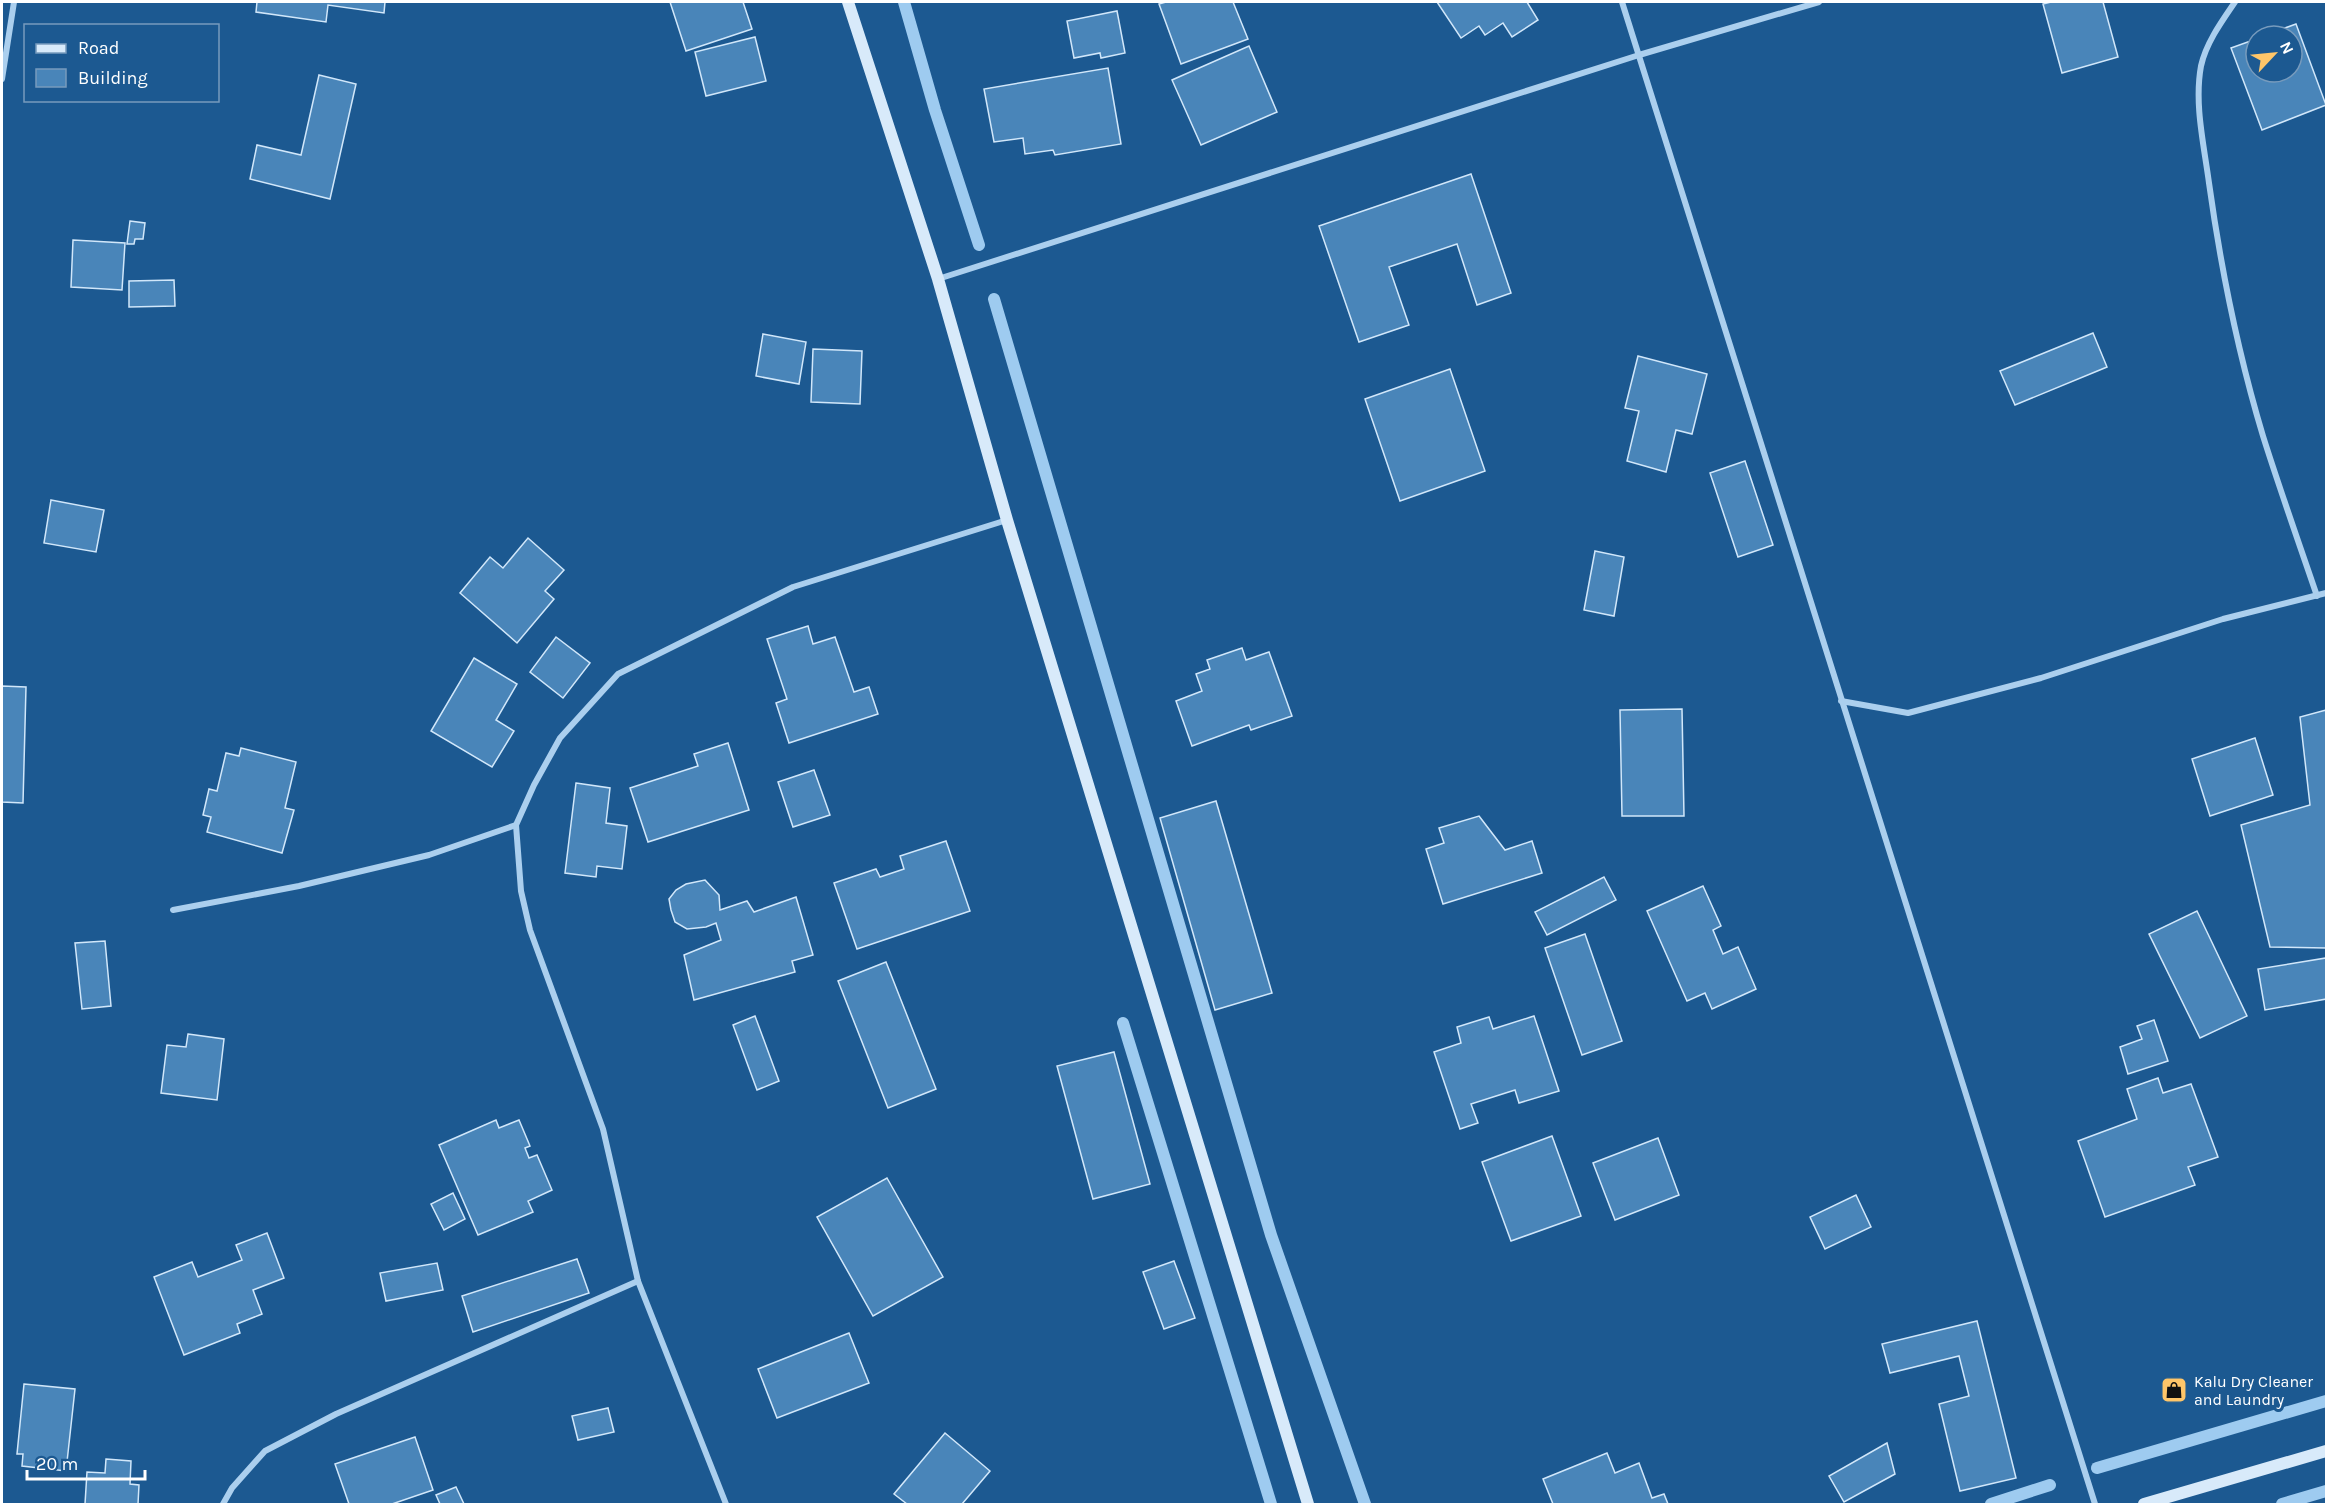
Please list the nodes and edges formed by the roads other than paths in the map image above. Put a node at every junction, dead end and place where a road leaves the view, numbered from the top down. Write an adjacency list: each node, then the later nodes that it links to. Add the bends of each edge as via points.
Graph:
1 (14, 2): 7 (street)
2 (848, 2): 8 (street)
3 (1622, 2): 6 (street)
4 (1819, 2): 6 (street)
5 (2235, 2): 11 (street, via 2214,35 2202,64 2201,126 2222,274 2239,345 2263,435)
6 (1639, 55): 8 (street); 12 (street)
7 (2, 79)
8 (938, 279): 9 (street)
9 (1007, 520): 13 (street, via 793,587 618,674 560,738); 19 (street)
10 (2326, 593): 11 (street)
11 (2317, 596): 12 (street, via 2223,619 2041,678 1908,713)
12 (1841, 701): 20 (street)
13 (516, 825): 14 (street, via 429,855 299,886); 15 (street, via 521,891 530,930 603,1129)
14 (173, 910)
15 (638, 1281): 17 (street, via 336,1414 265,1451); 18 (street)
16 (2326, 1451): 21 (street)
17 (223, 1504)
18 (726, 1504)
19 (1308, 1504)
20 (2096, 1504)
21 (2144, 1504)

